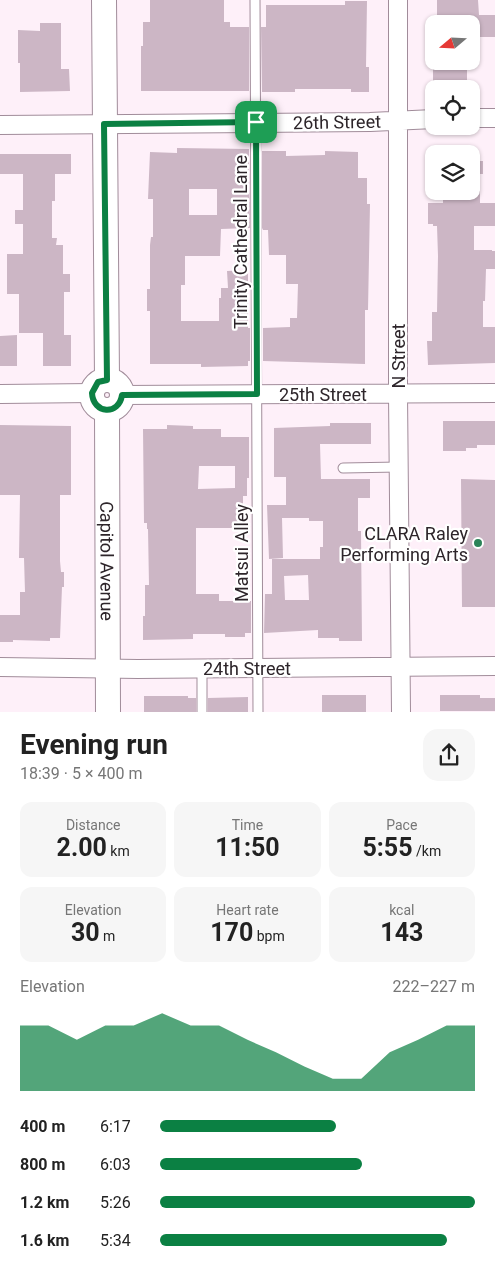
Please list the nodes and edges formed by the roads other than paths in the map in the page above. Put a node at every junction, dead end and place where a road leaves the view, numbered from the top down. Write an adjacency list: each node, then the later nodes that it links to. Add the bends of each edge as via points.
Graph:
1 (104, 0): 9 (street, Capitol Avenue)
2 (255, 0): 8 (lane, Trinity Cathedral Lane)
3 (398, 0): 7 (street, N Street)
4 (480, 118): 5 (street)
5 (495, 118)
6 (425, 120): 7 (street, 26th Street)
7 (398, 121): 8 (street, 26th Street); 15 (street, N Street)
8 (256, 122): 9 (street, 26th Street); 14 (lane, Trinity Cathedral Lane)
9 (104, 124): 10 (street, 26th Street); 13 (street, Capitol Avenue)
10 (0, 125)
11 (495, 392): 15 (street, 25th Street)
12 (0, 394): 13 (street, 25th Street)
13 (107, 394): 14 (street, 25th Street); 21 (street, Capitol Avenue)
14 (257, 394): 15 (street, 25th Street); 20 (lane, Matsui Alley)
15 (398, 394): 16 (street, N Street)
16 (399, 467): 17 (lane); 23 (street, N Street)
17 (343, 468)
18 (495, 666): 23 (street, 24th Street)
19 (0, 667): 21 (street, 24th Street)
20 (258, 667): 22 (street, 24th Street); 23 (street, 24th Street); 26 (lane, Matsui Alley)
21 (108, 668): 22 (street, 24th Street); 24 (street, Capitol Avenue)
22 (202, 668): 25 (lane)
23 (401, 668): 27 (street, N Street)
24 (108, 712)
25 (202, 712)
26 (258, 712)
27 (401, 712)

